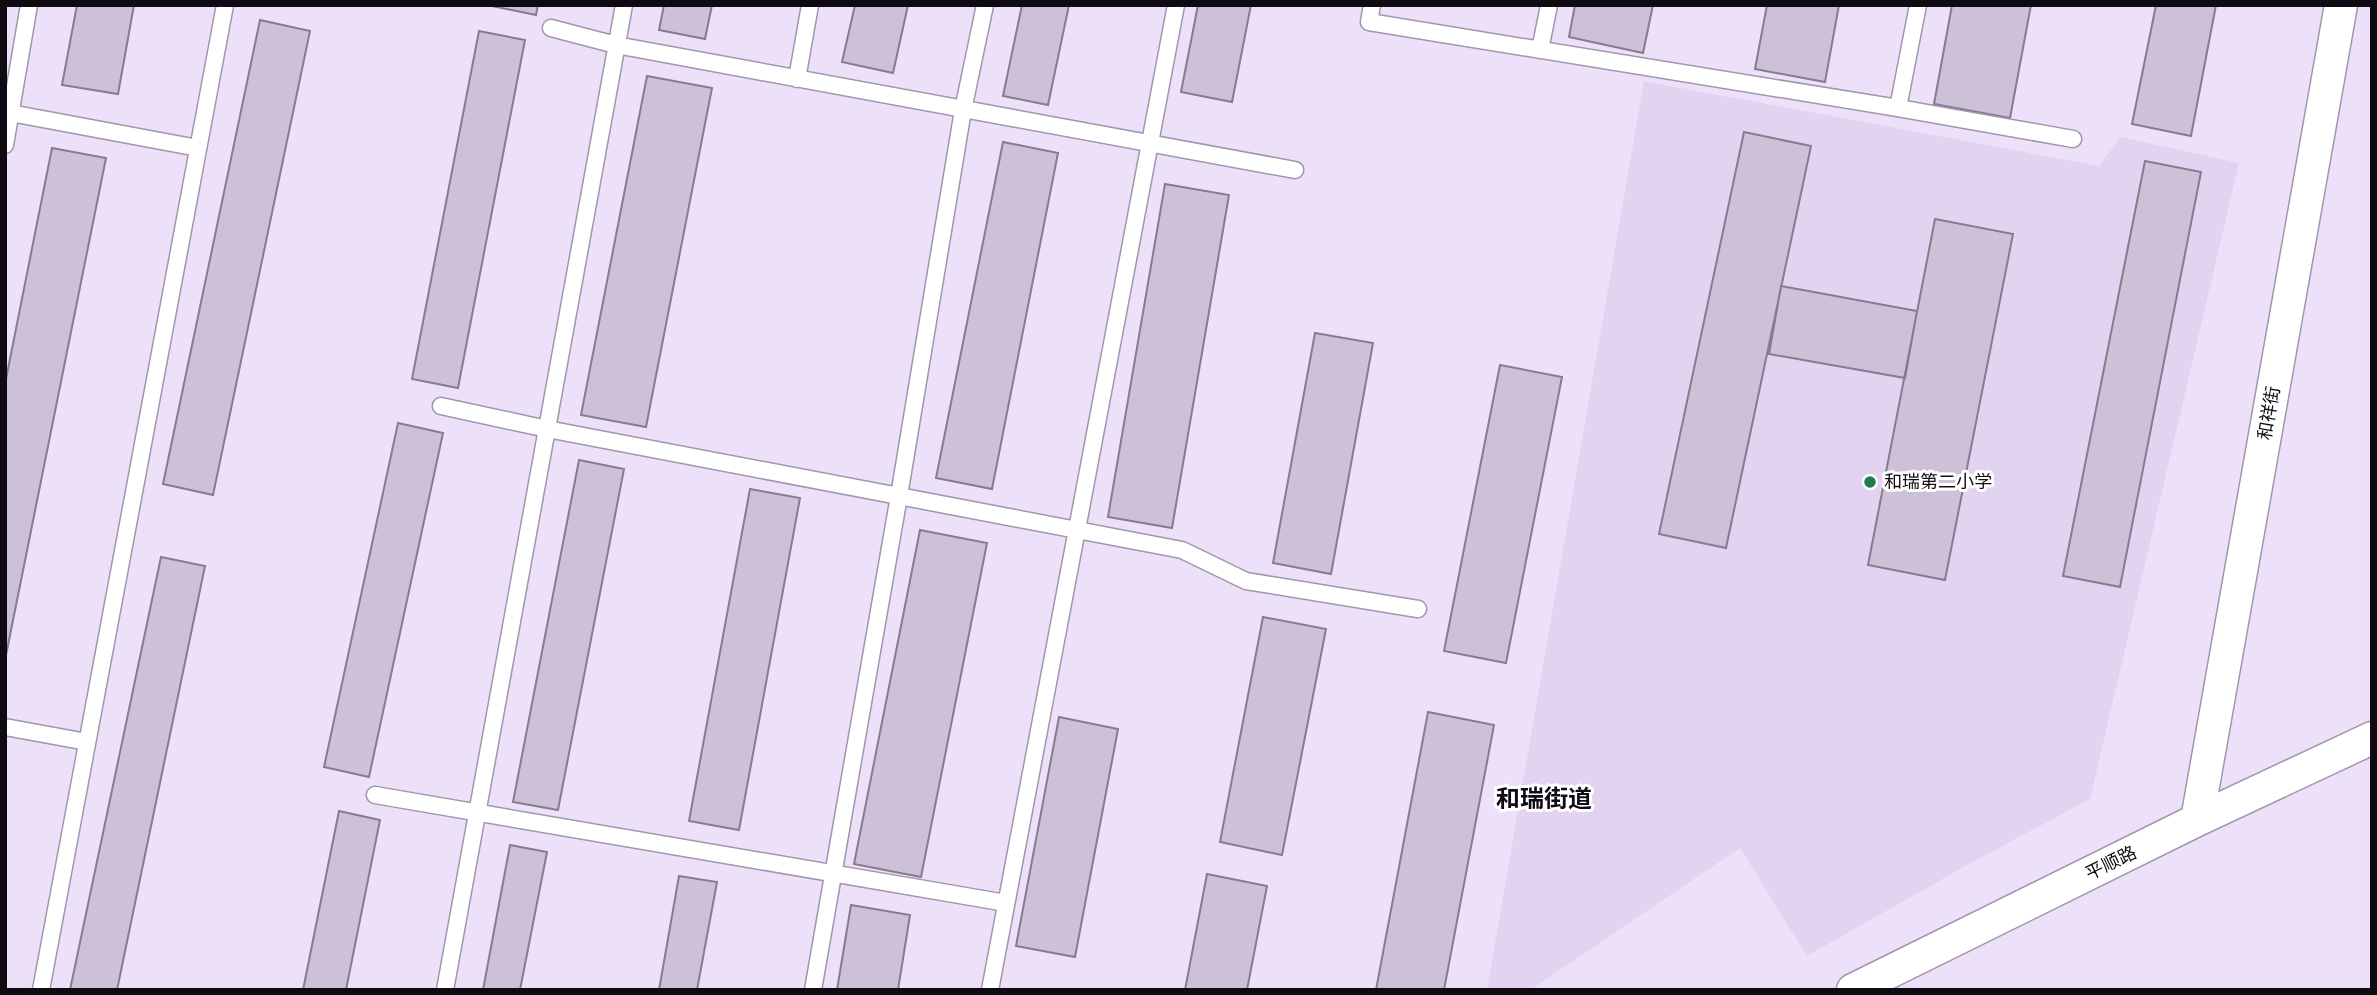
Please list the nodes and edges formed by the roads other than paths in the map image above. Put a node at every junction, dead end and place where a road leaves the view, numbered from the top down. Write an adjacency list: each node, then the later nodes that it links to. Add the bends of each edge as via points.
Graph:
1 (29, 5): 17 (lane)
2 (225, 5): 21 (lane)
3 (624, 5): 12 (lane)
4 (810, 5): 14 (lane)
5 (985, 5): 16 (lane)
6 (1176, 5): 19 (lane)
7 (1372, 5): 13 (lane, via 1369,22)
8 (1549, 5): 13 (lane)
9 (1918, 5): 15 (lane)
10 (2342, 5): 33 (street, 和祥街)
11 (551, 28): 12 (lane)
12 (617, 45): 14 (lane); 24 (lane)
13 (1540, 50): 15 (lane)
14 (797, 79): 16 (lane)
15 (1898, 108): 18 (lane)
16 (962, 110): 19 (lane); 25 (lane)
17 (8, 113): 20 (lane); 21 (lane)
18 (2073, 139)
19 (1150, 142): 22 (lane); 26 (lane)
20 (5, 145)
21 (198, 148): 30 (lane)
22 (1295, 170)
23 (441, 406): 24 (lane)
24 (547, 429): 25 (lane); 32 (lane)
25 (899, 496): 26 (lane); 34 (lane)
26 (1077, 530): 27 (lane, via 1182,550 1246,581); 35 (lane)
27 (1418, 609)
28 (5, 727): 30 (lane)
29 (2372, 738): 33 (street, 平顺路)
30 (87, 742): 36 (lane)
31 (375, 795): 32 (lane)
32 (478, 812): 34 (lane); 37 (lane)
33 (2197, 820): 40 (street, 平顺路)
34 (834, 874): 35 (lane); 38 (lane)
35 (1006, 903): 39 (lane)
36 (41, 990)
37 (445, 990)
38 (813, 990)
39 (990, 990)
40 (1853, 990)

